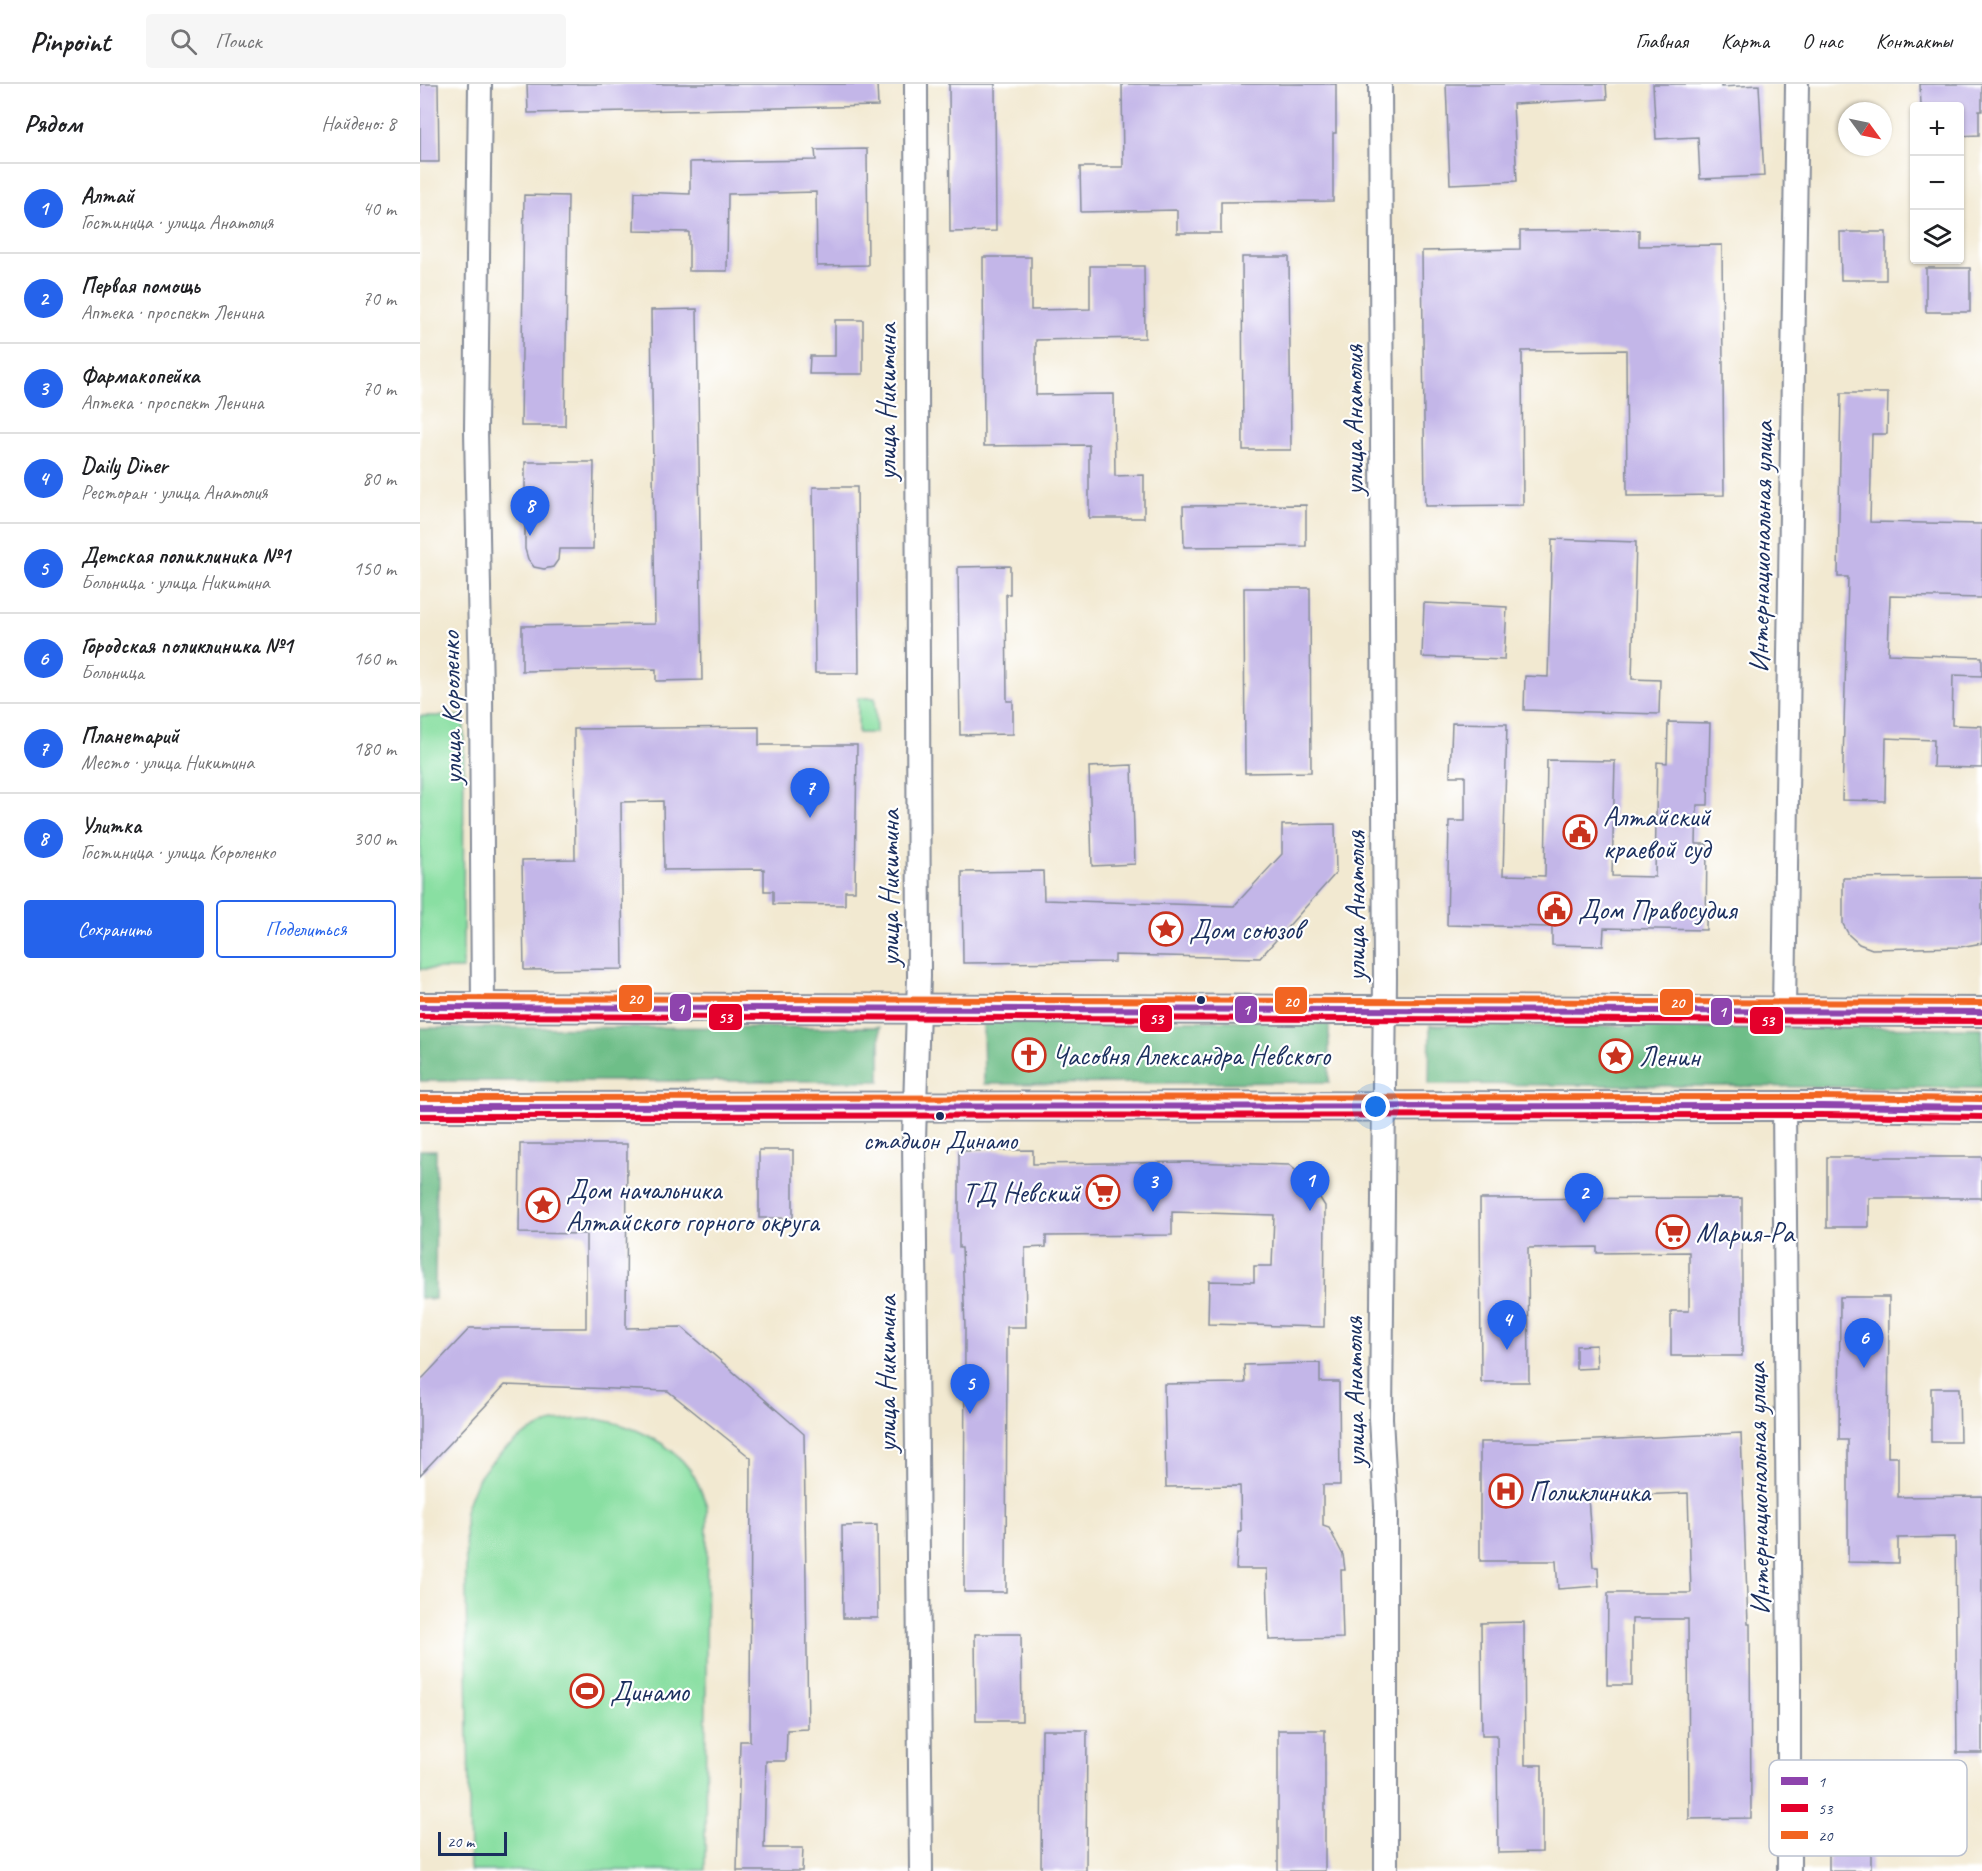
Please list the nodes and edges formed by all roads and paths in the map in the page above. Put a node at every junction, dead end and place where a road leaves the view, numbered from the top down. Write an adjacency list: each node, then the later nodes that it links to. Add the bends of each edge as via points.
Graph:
1 (480, 84): 6 (street, улица Короленко, via 476,430)
2 (916, 84): 7 (street, улица Никитина)
3 (1380, 84): 8 (street, улица Анатолия)
4 (1797, 84): 9 (street, Интернациональная улица)
5 (420, 1007): 6 (main road)
6 (483, 1007): 7 (main road)
7 (918, 1010): 8 (main road); 11 (street, улица Никитина)
8 (1385, 1010): 9 (main road); 12 (street, улица Анатолия)
9 (1784, 1010): 10 (main road)
10 (1982, 1012)
11 (915, 1106): 12 (main road); 14 (main road); 17 (street, улица Никитина)
12 (1384, 1106): 13 (main road); 18 (street, улица Анатолия)
13 (1784, 1106): 15 (main road); 16 (street, Интернациональная улица)
14 (420, 1107)
15 (1982, 1108)
16 (1789, 1760)
17 (921, 1871)
18 (1386, 1871)

